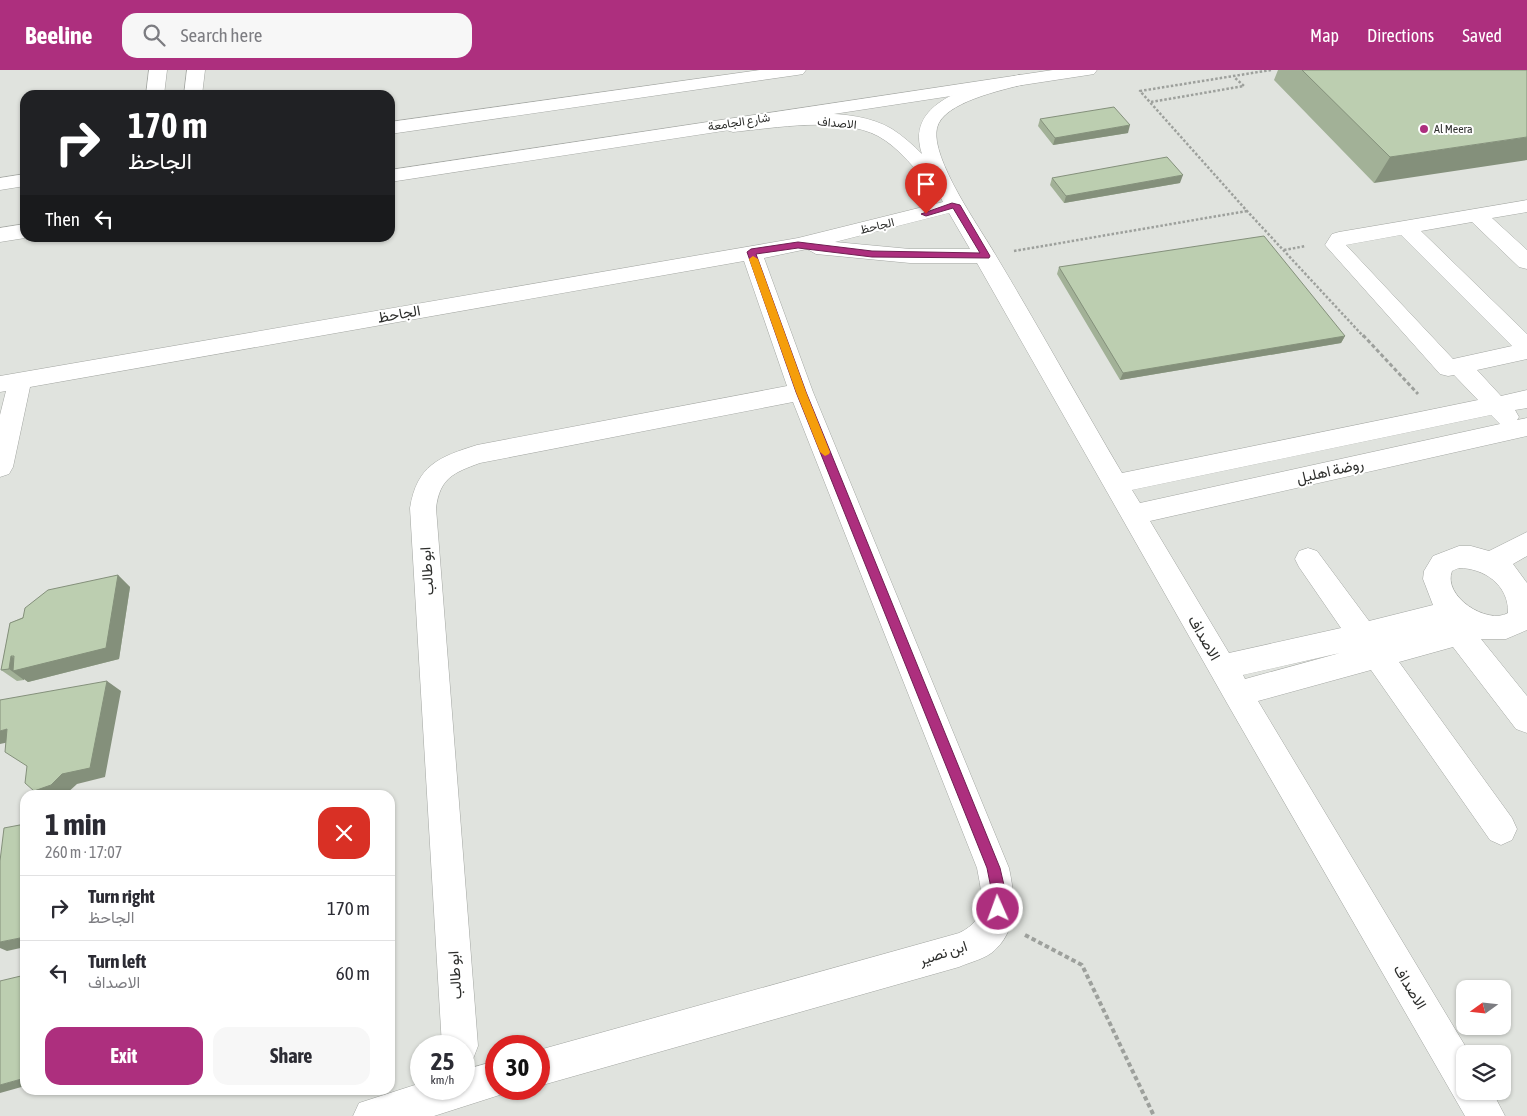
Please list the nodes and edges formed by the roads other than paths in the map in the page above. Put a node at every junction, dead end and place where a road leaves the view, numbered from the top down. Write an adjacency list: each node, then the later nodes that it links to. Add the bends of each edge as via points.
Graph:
1 (158, 70): 6 (street)
2 (196, 70): 7 (street)
3 (797, 70): 8 (street)
4 (1088, 70): 5 (street, شارع الجامعة)
5 (1020, 80): 9 (street, شارع الجامعة); 13 (street, الاصداف, via 950,102 934,114 927,141)
6 (156, 90)
7 (194, 90)
8 (395, 127)
9 (701, 128): 10 (street, شارع الجامعة); 13 (street, الاصداف, via 821,120 866,126 895,140)
10 (395, 175)
11 (20, 181): 12 (street)
12 (0, 184)
13 (952, 199): 19 (street, الجاحظ, via 895,222); 21 (street, الاصداف)
14 (1527, 206): 15 (street)
15 (1476, 215): 16 (street); 22 (street)
16 (1405, 227): 23 (street); 24 (street, via 1339,240 1335,244)
17 (20, 232): 18 (street)
18 (0, 235)
19 (798, 245): 20 (street, الجاحظ); 21 (street, الجاحظ, via 872,254)
20 (751, 252): 25 (street, الجاحظ); 26 (street)
21 (986, 256): 33 (street, الاصداف)
22 (1527, 262)
23 (1527, 349): 24 (street)
24 (1454, 366): 28 (street)
25 (10, 382): 31 (street)
26 (801, 392): 44 (street, ابو طالب, via 478,454 449,465 434,476 425,490 424,518); 45 (street, ابن نصير, via 993,868 1000,898 996,920 983,938 959,950)
27 (1527, 399): 28 (street)
28 (1491, 407): 29 (street); 30 (street)
29 (1517, 429): 32 (street, روضة اهليل)
30 (1320, 443): 32 (street); 33 (street)
31 (0, 467)
32 (1338, 469): 34 (street, روضة اهليل)
33 (1115, 484): 34 (street, الاصداف)
34 (1132, 515): 40 (street, الاصداف)
35 (1527, 543): 37 (street)
36 (1308, 558): 39 (street)
37 (1492, 563): 38 (street, via 1471,557 1453,558 1440,566 1435,579 1440,595); 38 (street, via 1520,587 1526,601 1525,614 1517,623 1503,627)
38 (1461, 620): 39 (street); 42 (street)
39 (1369, 645): 40 (street); 41 (street); 43 (street)
40 (1222, 667): 41 (street, الاصداف)
41 (1237, 694): 46 (street, الاصداف)
42 (1527, 719)
43 (1500, 829)
44 (459, 1035)
45 (550, 1065)
46 (1456, 1065)
47 (426, 1100): 49 (street)
48 (1476, 1100): 50 (street)
49 (372, 1116)
50 (1486, 1116)

